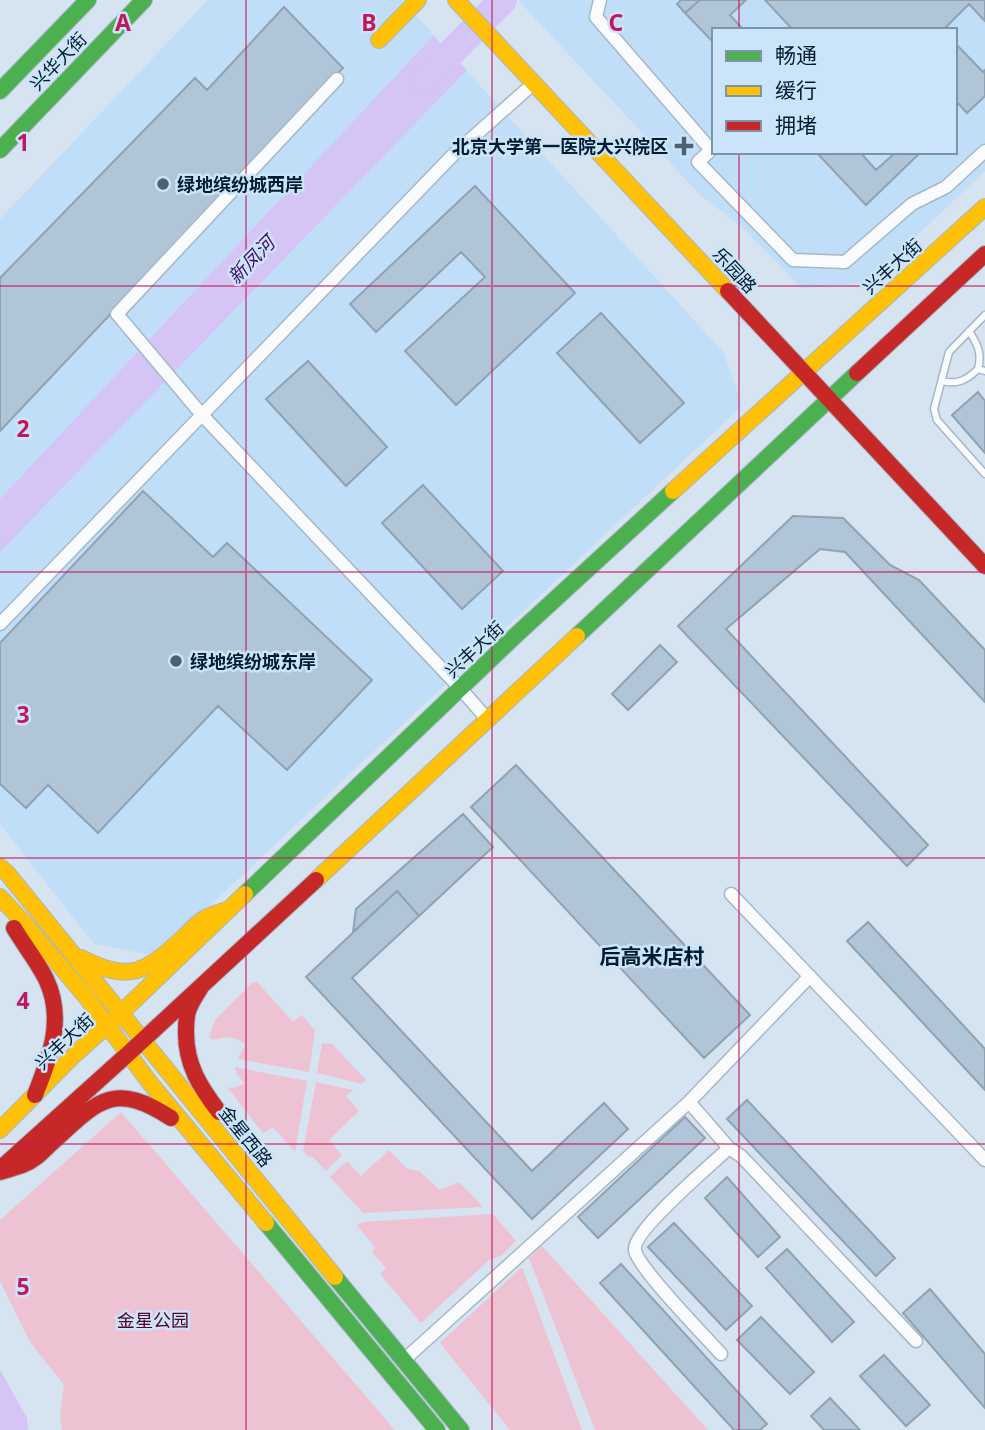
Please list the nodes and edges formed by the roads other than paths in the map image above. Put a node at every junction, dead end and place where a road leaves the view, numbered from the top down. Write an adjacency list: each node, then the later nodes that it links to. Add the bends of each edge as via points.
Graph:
1 (88, 0): 9 (main road, 兴华大街)
2 (144, 0): 10 (main road, 兴华大街)
3 (418, 0): 6 (main road)
4 (456, 0): 8 (main road, 乐园路)
5 (600, 0): 11 (street, via 596,17 711,150 698,162 793,260 845,262 912,204 946,187)
6 (379, 40)
7 (337, 79): 20 (street, via 117,314)
8 (534, 83): 17 (main road, 乐园路); 20 (street, via 453,155)
9 (0, 91)
10 (0, 150)
11 (985, 151)
12 (985, 207): 17 (main road, 兴丰大街)
13 (985, 254): 19 (main road)
14 (985, 315): 15 (lane)
15 (969, 331): 16 (lane, via 981,357); 18 (lane, via 949,352)
16 (981, 370): 18 (lane, via 957,383)
17 (804, 372): 19 (main road, 乐园路); 24 (main road, 兴丰大街)
18 (942, 381): 21 (lane, via 934,409 937,420)
19 (828, 399): 22 (main road, 乐园路); 25 (main road)
20 (202, 415): 23 (street); 24 (street)
21 (985, 474)
22 (985, 566)
23 (0, 624)
24 (460, 688): 25 (street); 29 (main road, 兴丰大街)
25 (488, 720): 32 (main road)
26 (0, 867): 30 (main road, 金星西路)
27 (731, 894): 31 (street)
28 (0, 900): 34 (main road); 37 (main road, via 55,1002 54,1042)
29 (230, 909): 30 (main road, via 204,919 152,964 136,971 120,974); 33 (main road, 兴丰大街)
30 (73, 953): 33 (main road, 金星西路)
31 (810, 976): 38 (street); 42 (street)
32 (201, 987): 35 (main road); 44 (main road, via 186,1023 189,1065 249,1153)
33 (121, 1013): 34 (main road, 兴丰大街); 35 (main road, 金星西路)
34 (108, 1025): 36 (main road); 37 (main road, 兴丰大街)
35 (144, 1040): 36 (main road); 44 (main road, 金星西路)
36 (129, 1053): 40 (main road); 43 (main road)
37 (35, 1094): 39 (main road, 兴丰大街)
38 (689, 1102): 41 (street); 47 (street)
39 (0, 1130)
40 (190, 1131): 43 (main road, via 144,1101 122,1097 100,1102 31,1161); 48 (main road)
41 (729, 1148): 45 (street); 46 (street, via 650,1222 636,1241 635,1252 646,1272)
42 (985, 1160)
43 (0, 1170)
44 (259, 1183): 47 (main road, 金星西路)
45 (916, 1340)
46 (721, 1354)
47 (404, 1360): 49 (main road, 金星西路)
48 (437, 1430)
49 (461, 1430)

